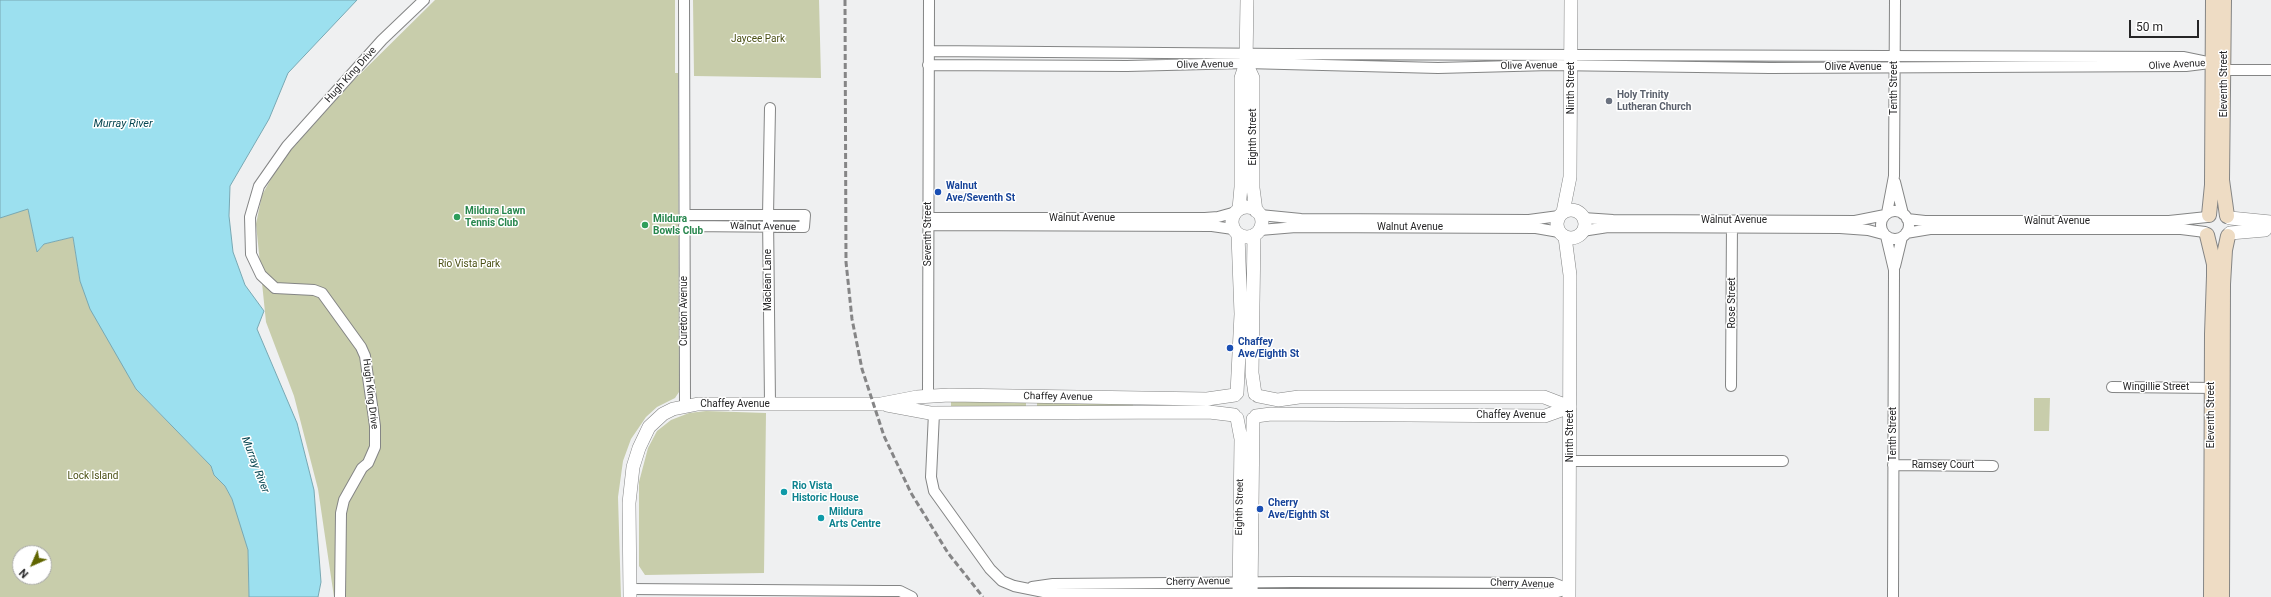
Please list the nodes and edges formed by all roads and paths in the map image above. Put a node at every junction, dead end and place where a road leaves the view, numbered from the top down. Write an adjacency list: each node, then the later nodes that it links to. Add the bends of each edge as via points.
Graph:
1 (424, 0): 75 (street, Hugh King Drive, via 382,40 287,146 259,186 250,217 252,254 261,275 275,288 314,290 328,298 365,356 375,426 375,447 368,463 362,468 344,500 341,513)
2 (684, 0): 24 (street, Cureton Avenue)
3 (928, 0): 9 (street, Seventh Street)
4 (1247, 0): 11 (street, Eighth Street)
5 (1571, 0): 12 (street, Ninth Street)
6 (1895, 0): 10 (street, Tenth Street)
7 (2213, 0): 15 (main road, Eleventh Street)
8 (2224, 0): 15 (main road, Eleventh Street)
9 (928, 50): 11 (street, Olive Avenue); 13 (street, Seventh Street)
10 (1894, 56): 12 (street, Olive Avenue); 14 (street, Tenth Street); 15 (street, Olive Avenue, via 2183,56)
11 (1247, 58): 12 (street, Olive Avenue, via 1438,68); 13 (street, Olive Avenue, via 1127,66); 20 (street, Eighth Street, via 1241,78 1242,187); 21 (street, Eighth Street, via 1253,78 1253,188)
12 (1571, 60): 14 (street, Olive Avenue); 18 (street, Ninth Street)
13 (928, 65): 30 (street, Seventh Street)
14 (1894, 67): 15 (street, Olive Avenue); 19 (street, Tenth Street)
15 (2216, 68): 16 (street); 28 (main road, Eleventh Street, via 2212,185); 29 (main road, Eleventh Street, via 2222,180)
16 (2271, 70)
17 (770, 108): 25 (street, Maclean Lane)
18 (1570, 176): 22 (street, Ninth Street); 26 (street, Ninth Street)
19 (1894, 176): 23 (street, Tenth Street); 27 (street, Tenth Street)
20 (1238, 210): 21 (street, via 1248,207); 30 (street, Walnut Avenue, via 1218,217 1205,218); 36 (street, via 1232,220)
21 (1258, 213): 22 (street, Walnut Avenue, via 1301,219 1529,220); 37 (street, via 1262,225)
22 (1561, 214): 26 (street, via 1571,210); 38 (street, via 1556,224)
23 (1886, 214): 27 (street, via 1895,211); 32 (street, Walnut Avenue, via 1855,221); 41 (street, via 1881,222)
24 (685, 215): 25 (street, Walnut Avenue); 33 (street, Cureton Avenue)
25 (768, 215): 34 (street, Maclean Lane); 34 (street, Walnut Avenue, via 805,215 804,227)
26 (1581, 215): 32 (street, Walnut Avenue, via 1613,220); 38 (street, via 1584,225)
27 (1905, 216): 28 (street, Walnut Avenue, via 1925,221 2169,221); 42 (street, via 1909,226)
28 (2208, 216): 29 (main road, via 2220,212); 39 (main road, via 2204,224)
29 (2229, 217): 31 (street); 40 (main road, via 2232,226)
30 (928, 221): 36 (street, Walnut Avenue, via 1212,226); 49 (street, Seventh Street)
31 (2271, 222)
32 (1732, 224): 38 (street, Walnut Avenue, via 1608,227); 41 (street, Walnut Avenue, via 1854,228); 44 (street, Rose Street)
33 (684, 226): 34 (street, Walnut Avenue); 56 (street, Cureton Avenue)
34 (768, 227): 54 (street, Maclean Lane)
35 (2271, 230): 40 (street)
36 (1236, 232): 37 (street, via 1246,238); 47 (street, via 1241,314)
37 (1257, 233): 38 (street, Walnut Avenue, via 1296,227 1528,228); 48 (street, via 1252,373)
38 (1571, 234): 57 (street, Ninth Street)
39 (2206, 234): 40 (main road, via 2220,240); 42 (street, Walnut Avenue, via 2181,229 1930,229); 46 (main road, Eleventh Street, via 2214,270)
40 (2229, 234): 46 (main road, Eleventh Street, via 2224,265)
41 (1885, 235): 42 (street, via 1894,239); 43 (street, Tenth Street)
42 (1904, 235): 43 (street, Tenth Street)
43 (1894, 270): 67 (street, Tenth Street)
44 (1731, 386)
45 (2112, 388): 46 (street, Wingillie Street)
46 (2217, 388): 77 (main road, Eleventh Street); 78 (main road, Eleventh Street)
47 (1236, 394): 48 (street, via 1247,390); 52 (street, Chaffey Avenue, via 1207,399); 63 (street, via 1231,407)
48 (1257, 395): 51 (street, Chaffey Avenue, via 1278,400 1299,397); 64 (street, via 1261,409)
49 (928, 396): 50 (street, Chaffey Avenue); 55 (street, Chaffey Avenue); 58 (street)
50 (1031, 397): 52 (street, Chaffey Avenue); 59 (street)
51 (1355, 397): 53 (street, Chaffey Avenue); 61 (street)
52 (1139, 398): 60 (street)
53 (1465, 398): 57 (street, Chaffey Avenue, via 1544,397); 62 (street)
54 (770, 404): 55 (street, Chaffey Avenue); 56 (street, Chaffey Avenue)
55 (881, 404): 58 (street, Chaffey Avenue)
56 (684, 405): 71 (street, via 673,408 656,420 639,448 630,491)
57 (1570, 407): 62 (street, Chaffey Avenue, via 1545,416); 65 (street, Ninth Street)
58 (931, 412): 59 (street, Chaffey Avenue); 70 (street, Cherry Avenue, via 931,483 939,498 998,577 1014,586 1053,594)
59 (1031, 412): 60 (street, Chaffey Avenue)
60 (1139, 412): 63 (street, Chaffey Avenue, via 1209,412)
61 (1354, 414): 62 (street, Chaffey Avenue); 64 (street, Chaffey Avenue, via 1271,414)
62 (1465, 415)
63 (1236, 416): 64 (street, via 1245,420); 70 (street, Eighth Street, via 1240,439)
64 (1255, 418): 70 (street, Eighth Street)
65 (1570, 461): 66 (street); 72 (street, Ninth Street)
66 (1783, 461)
67 (1893, 465): 68 (street, Ramsey Court); 76 (street, Tenth Street)
68 (1993, 466)
69 (1407, 582): 70 (street, Cherry Avenue); 72 (street, Cherry Avenue, via 1553,583); 74 (street)
70 (1245, 591): 74 (street, Cherry Avenue)
71 (630, 593): 73 (street, via 900,591)
72 (1569, 593): 74 (street, Cherry Avenue)
73 (910, 596)
74 (1408, 596)
75 (340, 597)
76 (1893, 597)
77 (2211, 597)
78 (2222, 597)

